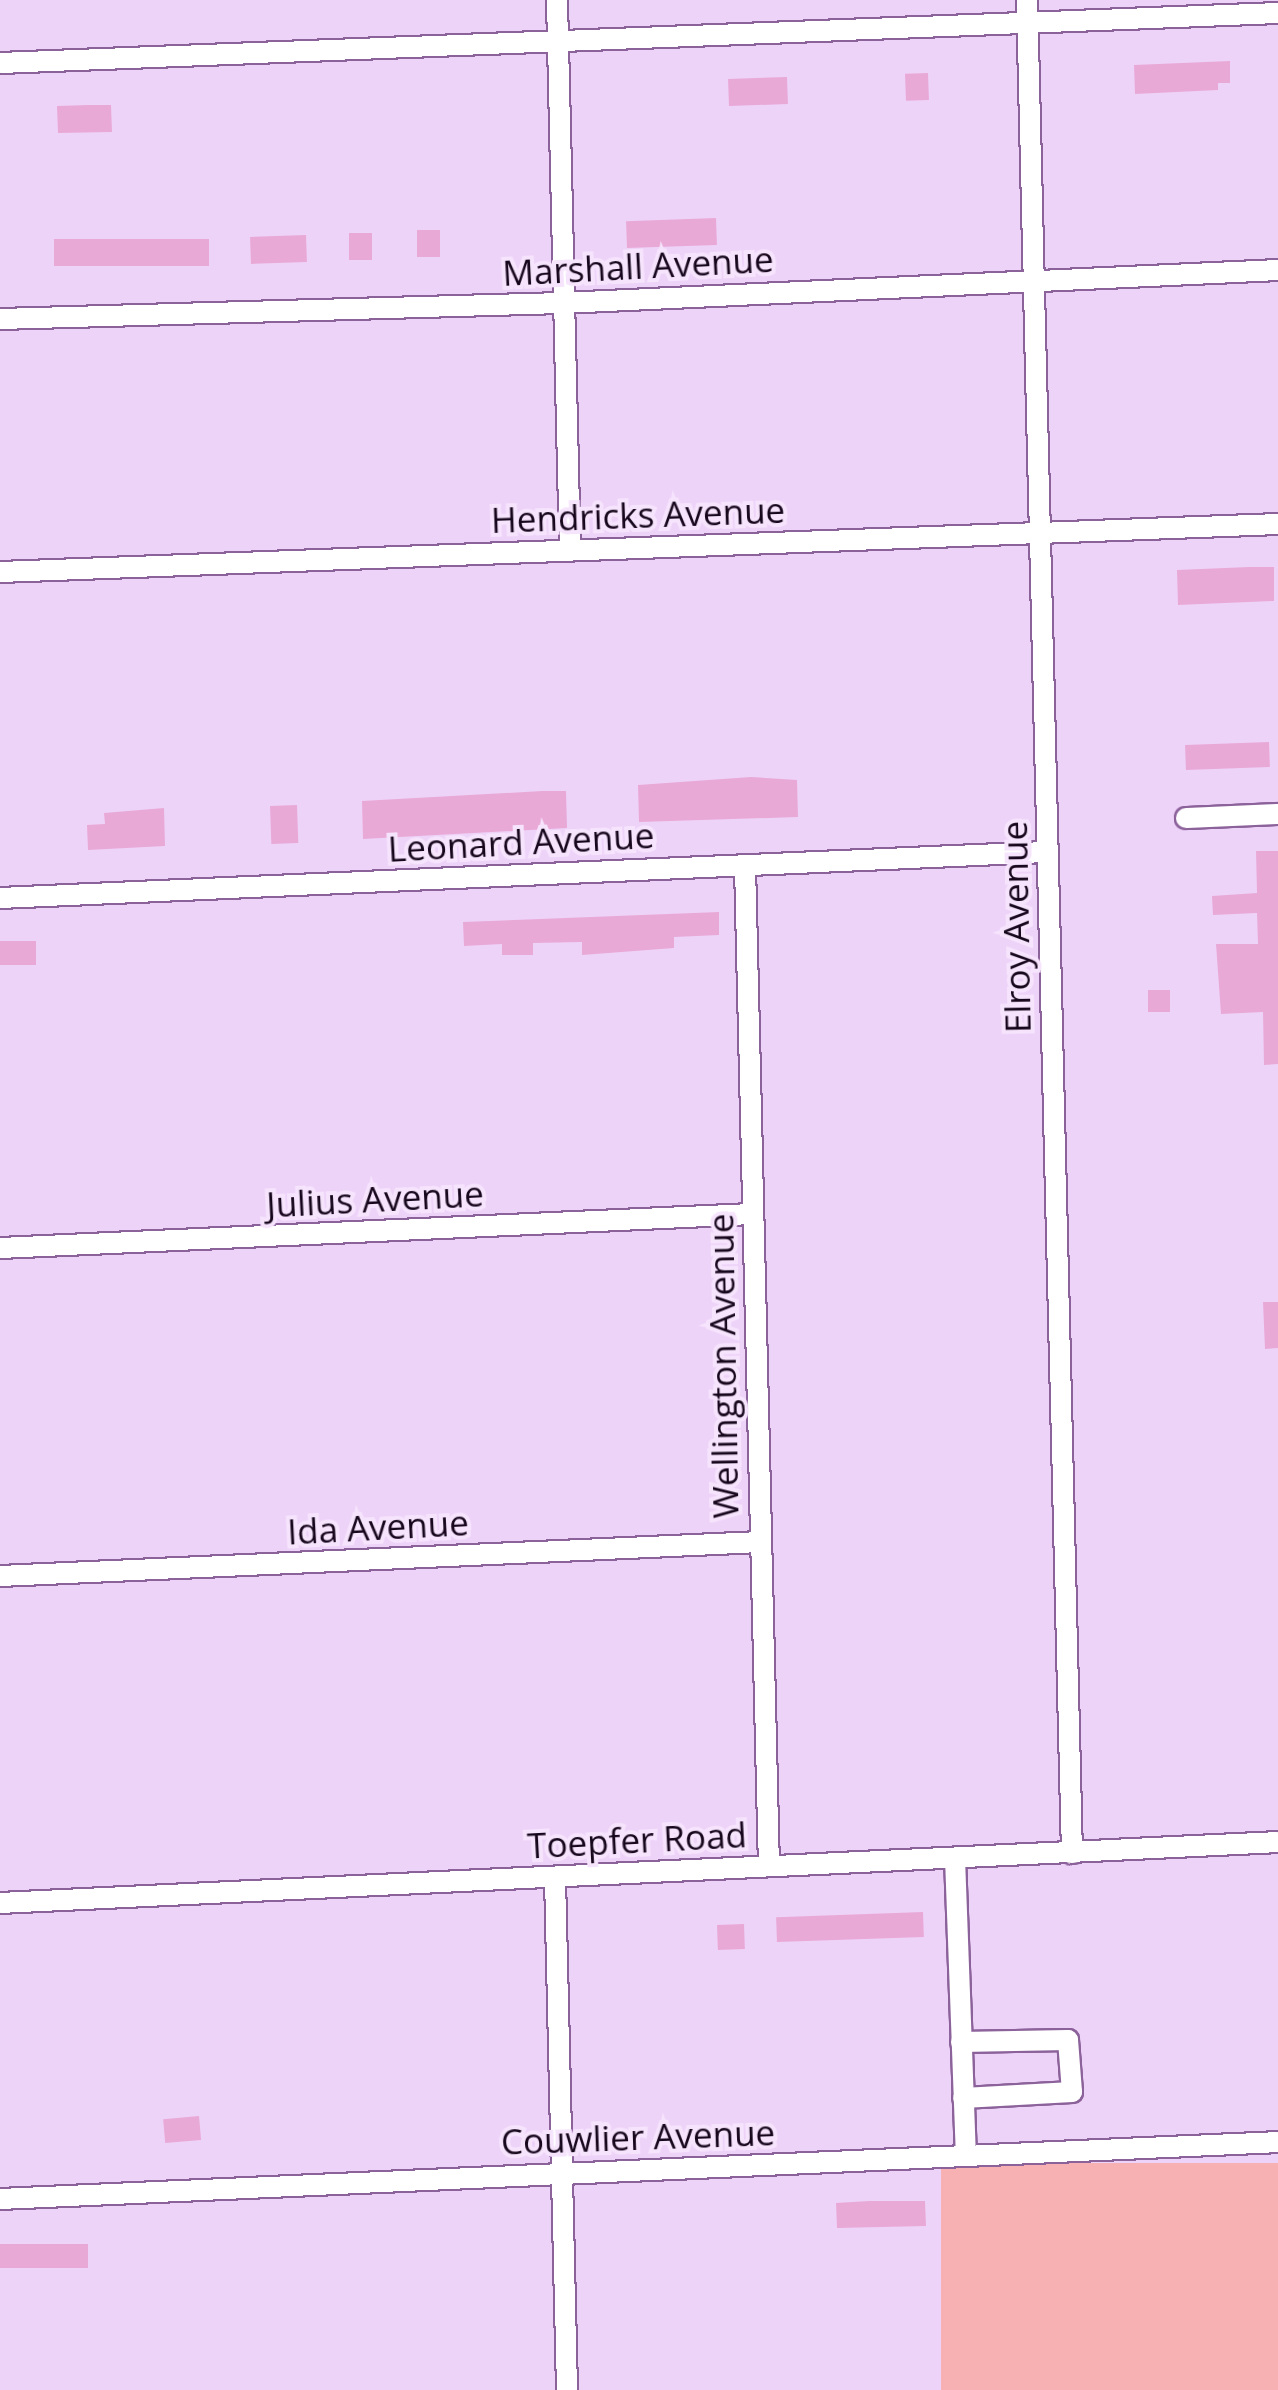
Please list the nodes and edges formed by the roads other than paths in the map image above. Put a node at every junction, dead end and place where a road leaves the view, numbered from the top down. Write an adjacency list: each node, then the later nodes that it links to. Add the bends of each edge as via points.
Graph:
1 (557, 0): 4 (street)
2 (1028, 11): 3 (street); 4 (street); 7 (street, Elroy Avenue)
3 (1278, 13)
4 (558, 42): 5 (street); 8 (street)
5 (0, 63)
6 (1278, 270): 7 (street, Marshall Avenue)
7 (1033, 279): 8 (street, Marshall Avenue); 11 (street, Elroy Avenue)
8 (564, 303): 9 (street, Marshall Avenue); 12 (street)
9 (0, 319)
10 (1278, 524): 11 (street, Hendricks Avenue)
11 (1042, 533): 12 (street, Hendricks Avenue); 16 (street, Elroy Avenue)
12 (570, 550): 13 (street, Hendricks Avenue)
13 (0, 572)
14 (1278, 814): 15 (street)
15 (1186, 818)
16 (1046, 852): 17 (street, Leonard Avenue); 24 (street, Elroy Avenue)
17 (745, 865): 18 (street, Leonard Avenue); 19 (street, Wellington Avenue)
18 (0, 898)
19 (753, 1214): 20 (street, Julius Avenue); 21 (street, Wellington Avenue)
20 (0, 1248)
21 (759, 1542): 22 (street, Ida Avenue); 26 (street, Wellington Avenue)
22 (0, 1576)
23 (1278, 1842): 24 (street, Toepfer Road)
24 (1072, 1852): 25 (street, Toepfer Road)
25 (955, 1858): 26 (street, Toepfer Road); 29 (street)
26 (769, 1866): 27 (street, Toepfer Road)
27 (554, 1877): 28 (street, Toepfer Road); 33 (street)
28 (0, 1902)
29 (961, 2042): 30 (street); 30 (street, via 1068,2040 1072,2092)
30 (963, 2098): 32 (street)
31 (1278, 2142): 32 (street, Couwlier Avenue)
32 (966, 2156): 33 (street, Couwlier Avenue)
33 (560, 2172): 34 (street, Couwlier Avenue); 35 (street)
34 (0, 2198)
35 (567, 2390)

